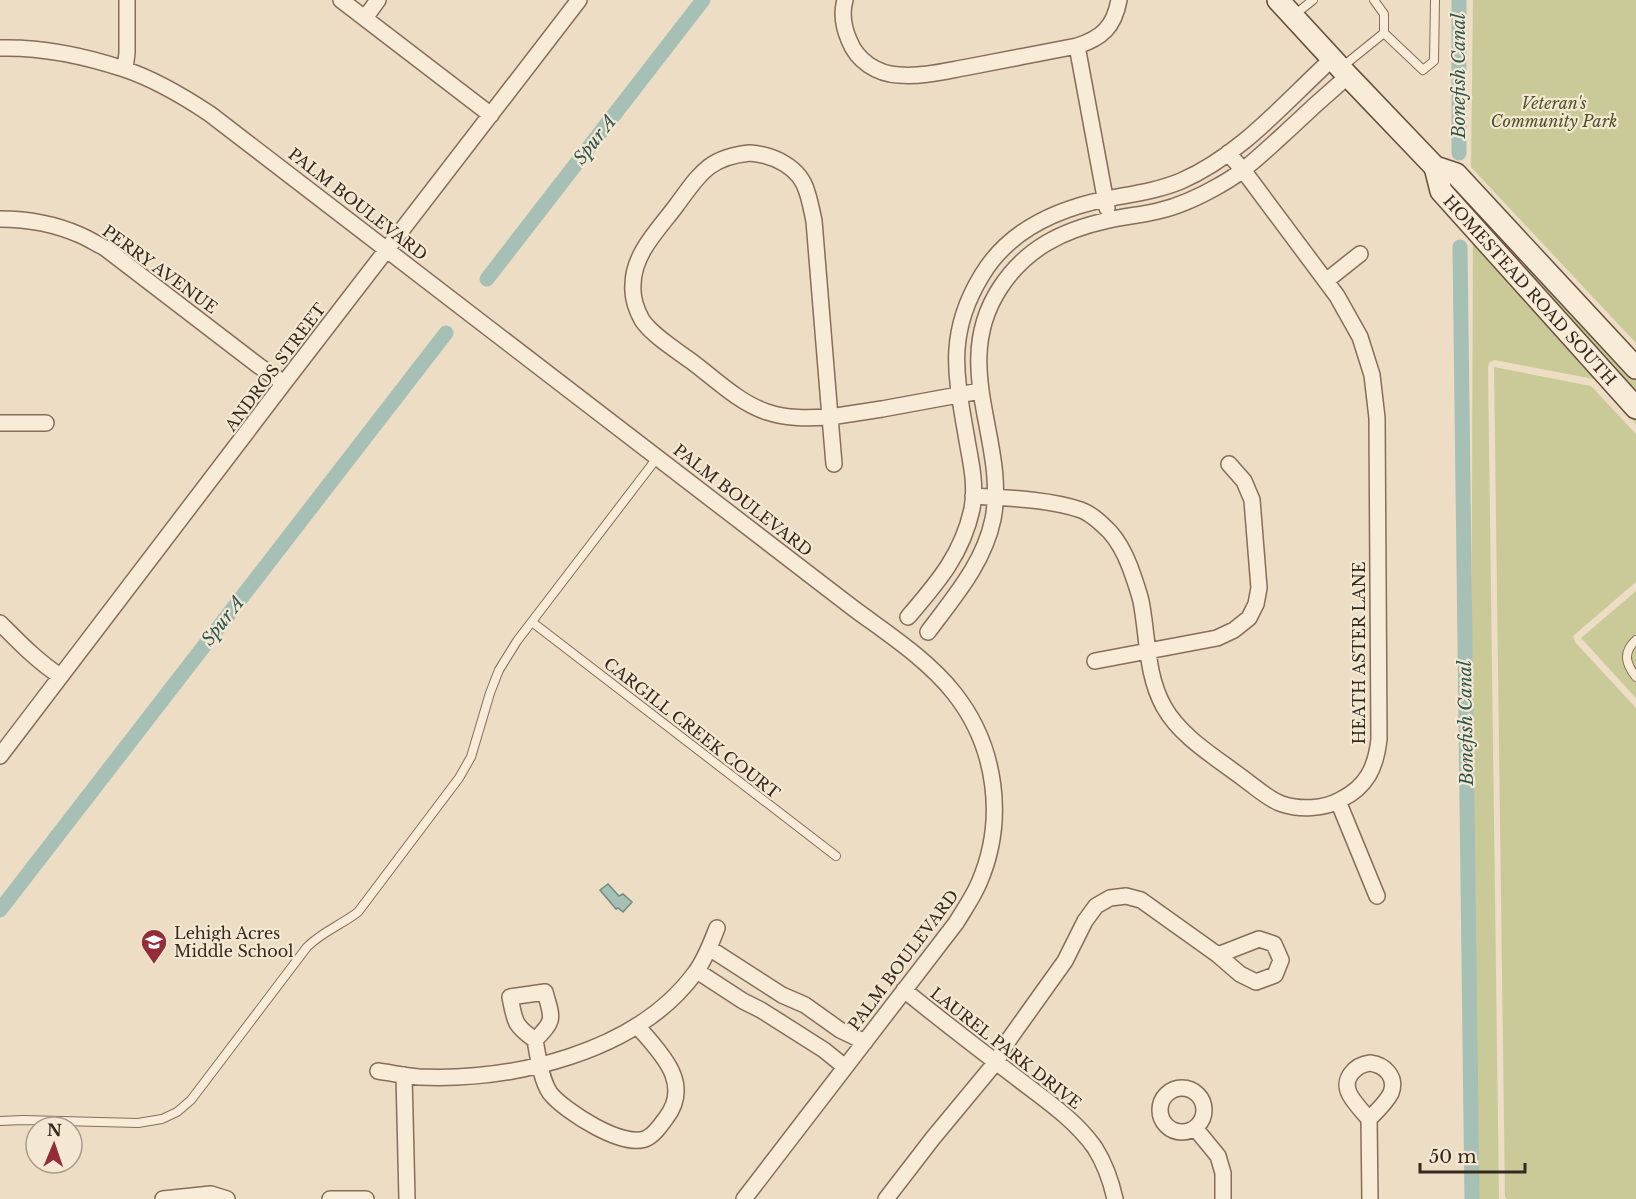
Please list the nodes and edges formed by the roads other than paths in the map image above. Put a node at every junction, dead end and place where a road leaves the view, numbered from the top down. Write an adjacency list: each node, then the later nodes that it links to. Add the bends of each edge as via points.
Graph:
1 (128, 0): 17 (street)
2 (341, 0): 12 (street)
3 (378, 0): 12 (street)
4 (579, 0): 18 (street, ANDROS STREET)
5 (845, 0): 14 (street, via 842,11 851,46 863,62 898,75 918,75)
6 (1119, 0): 14 (street, via 1117,13 1106,31)
7 (1278, 0): 11 (main road, HOMESTEAD ROAD SOUTH)
8 (1313, 0): 11 (lane)
9 (1374, 0): 13 (lane, via 1384,14)
10 (1434, 0): 13 (lane, via 1434,61 1423,70)
11 (1293, 16): 16 (main road, HOMESTEAD ROAD SOUTH)
12 (365, 18): 18 (street)
13 (1384, 33): 16 (lane)
14 (1077, 46): 22 (street)
15 (0, 48): 17 (street, PALM BOULEVARD, via 86,58)
16 (1340, 67): 19 (street); 20 (main road, HOMESTEAD ROAD SOUTH); 21 (street)
17 (125, 69): 25 (street, PALM BOULEVARD, via 166,87 210,114)
18 (491, 115): 25 (street, ANDROS STREET)
19 (1228, 153): 21 (street, HEATH ASTER LANE); 22 (street, via 1181,181)
20 (1435, 167): 28 (main road, HOMESTEAD ROAD SOUTH, via 1456,174); 32 (main road, HOMESTEAD ROAD SOUTH, via 1441,191)
21 (1243, 170): 24 (street, via 1182,204); 27 (street, HEATH ASTER LANE)
22 (1106, 199): 24 (street); 31 (street, via 1055,213 1031,226 1016,236 983,274 958,335)
23 (0, 219): 29 (street, PERRY AVENUE, via 57,227 105,248)
24 (1108, 220): 30 (street, via 1060,235 1033,252 1000,289 980,341)
25 (386, 250): 29 (street, ANDROS STREET); 36 (street, PALM BOULEVARD)
26 (1360, 254): 27 (street)
27 (1326, 281): 53 (street, HEATH ASTER LANE, via 1360,337 1372,375 1377,418 1377,754 1365,782)
28 (1636, 368)
29 (284, 383): 50 (street, ANDROS STREET)
30 (980, 391): 31 (street); 40 (street)
31 (959, 394): 33 (street); 39 (street)
32 (1636, 408)
33 (830, 417): 33 (street, via 784,417 740,398 660,338 643,321 634,301 634,269 640,255 694,182 719,160 742,154 766,154 798,174 807,189 814,220); 37 (street)
34 (0, 423): 35 (street)
35 (46, 423)
36 (658, 457): 44 (lane); 60 (street, PALM BOULEVARD, via 912,652 955,693 973,722 986,752 995,806 994,831 985,867 972,899)
37 (834, 464)
38 (1229, 464): 48 (street, via 1244,481 1252,500 1259,588 1256,604 1249,618 1217,638)
39 (973, 496): 40 (street, HEATH ASTER LANE); 41 (street, via 959,549)
40 (996, 497): 42 (street, via 982,551); 48 (street, HEATH ASTER LANE, via 1082,510 1111,533 1123,550 1137,585)
41 (937, 583): 42 (street); 43 (street)
42 (954, 596): 46 (street)
43 (908, 617)
44 (532, 622): 54 (lane, CARGILL CREEK COURT); 70 (lane, via 499,670 471,757 459,778 358,912 307,947 191,1100 170,1116 138,1123)
45 (0, 623): 50 (street)
46 (928, 632)
47 (1636, 639): 51 (lane, via 1627,653)
48 (1148, 651): 49 (street); 53 (street, HEATH ASTER LANE, via 1152,678 1164,707 1195,742 1282,804 1310,807)
49 (1095, 661)
50 (60, 676): 52 (street, ANDROS STREET)
51 (1636, 677)
52 (0, 756)
53 (1338, 801): 55 (street)
54 (836, 856)
55 (1377, 896)
56 (717, 928): 57 (street)
57 (709, 948): 59 (street); 63 (street)
58 (1218, 955): 64 (street, via 1140,900 1126,896 1110,898 1090,914 1065,961)
59 (697, 971): 61 (street, via 670,1002); 66 (street)
60 (904, 990): 63 (street, PALM BOULEVARD); 64 (street, LAUREL PARK DRIVE)
61 (638, 1027): 65 (street); 65 (street, via 674,1076 677,1095 672,1110 647,1138 634,1141 583,1121 549,1092)
62 (535, 1040): 65 (street)
63 (865, 1042): 66 (street, PALM BOULEVARD)
64 (996, 1062): 78 (street); 79 (street, LAUREL PARK DRIVE, via 1082,1133 1104,1163)
65 (539, 1066): 68 (street, via 464,1076)
66 (845, 1067): 77 (street, PALM BOULEVARD)
67 (378, 1071): 68 (street)
68 (404, 1075): 76 (street)
69 (1369, 1119): 81 (street)
70 (0, 1121)
71 (1195, 1128): 80 (street, via 1218,1156 1223,1173)
72 (163, 1199): 73 (street, via 211,1194)
73 (227, 1199)
74 (330, 1199): 75 (street)
75 (366, 1199)
76 (407, 1199)
77 (744, 1199)
78 (886, 1199)
79 (1115, 1199)
80 (1223, 1199)
81 (1370, 1199)

